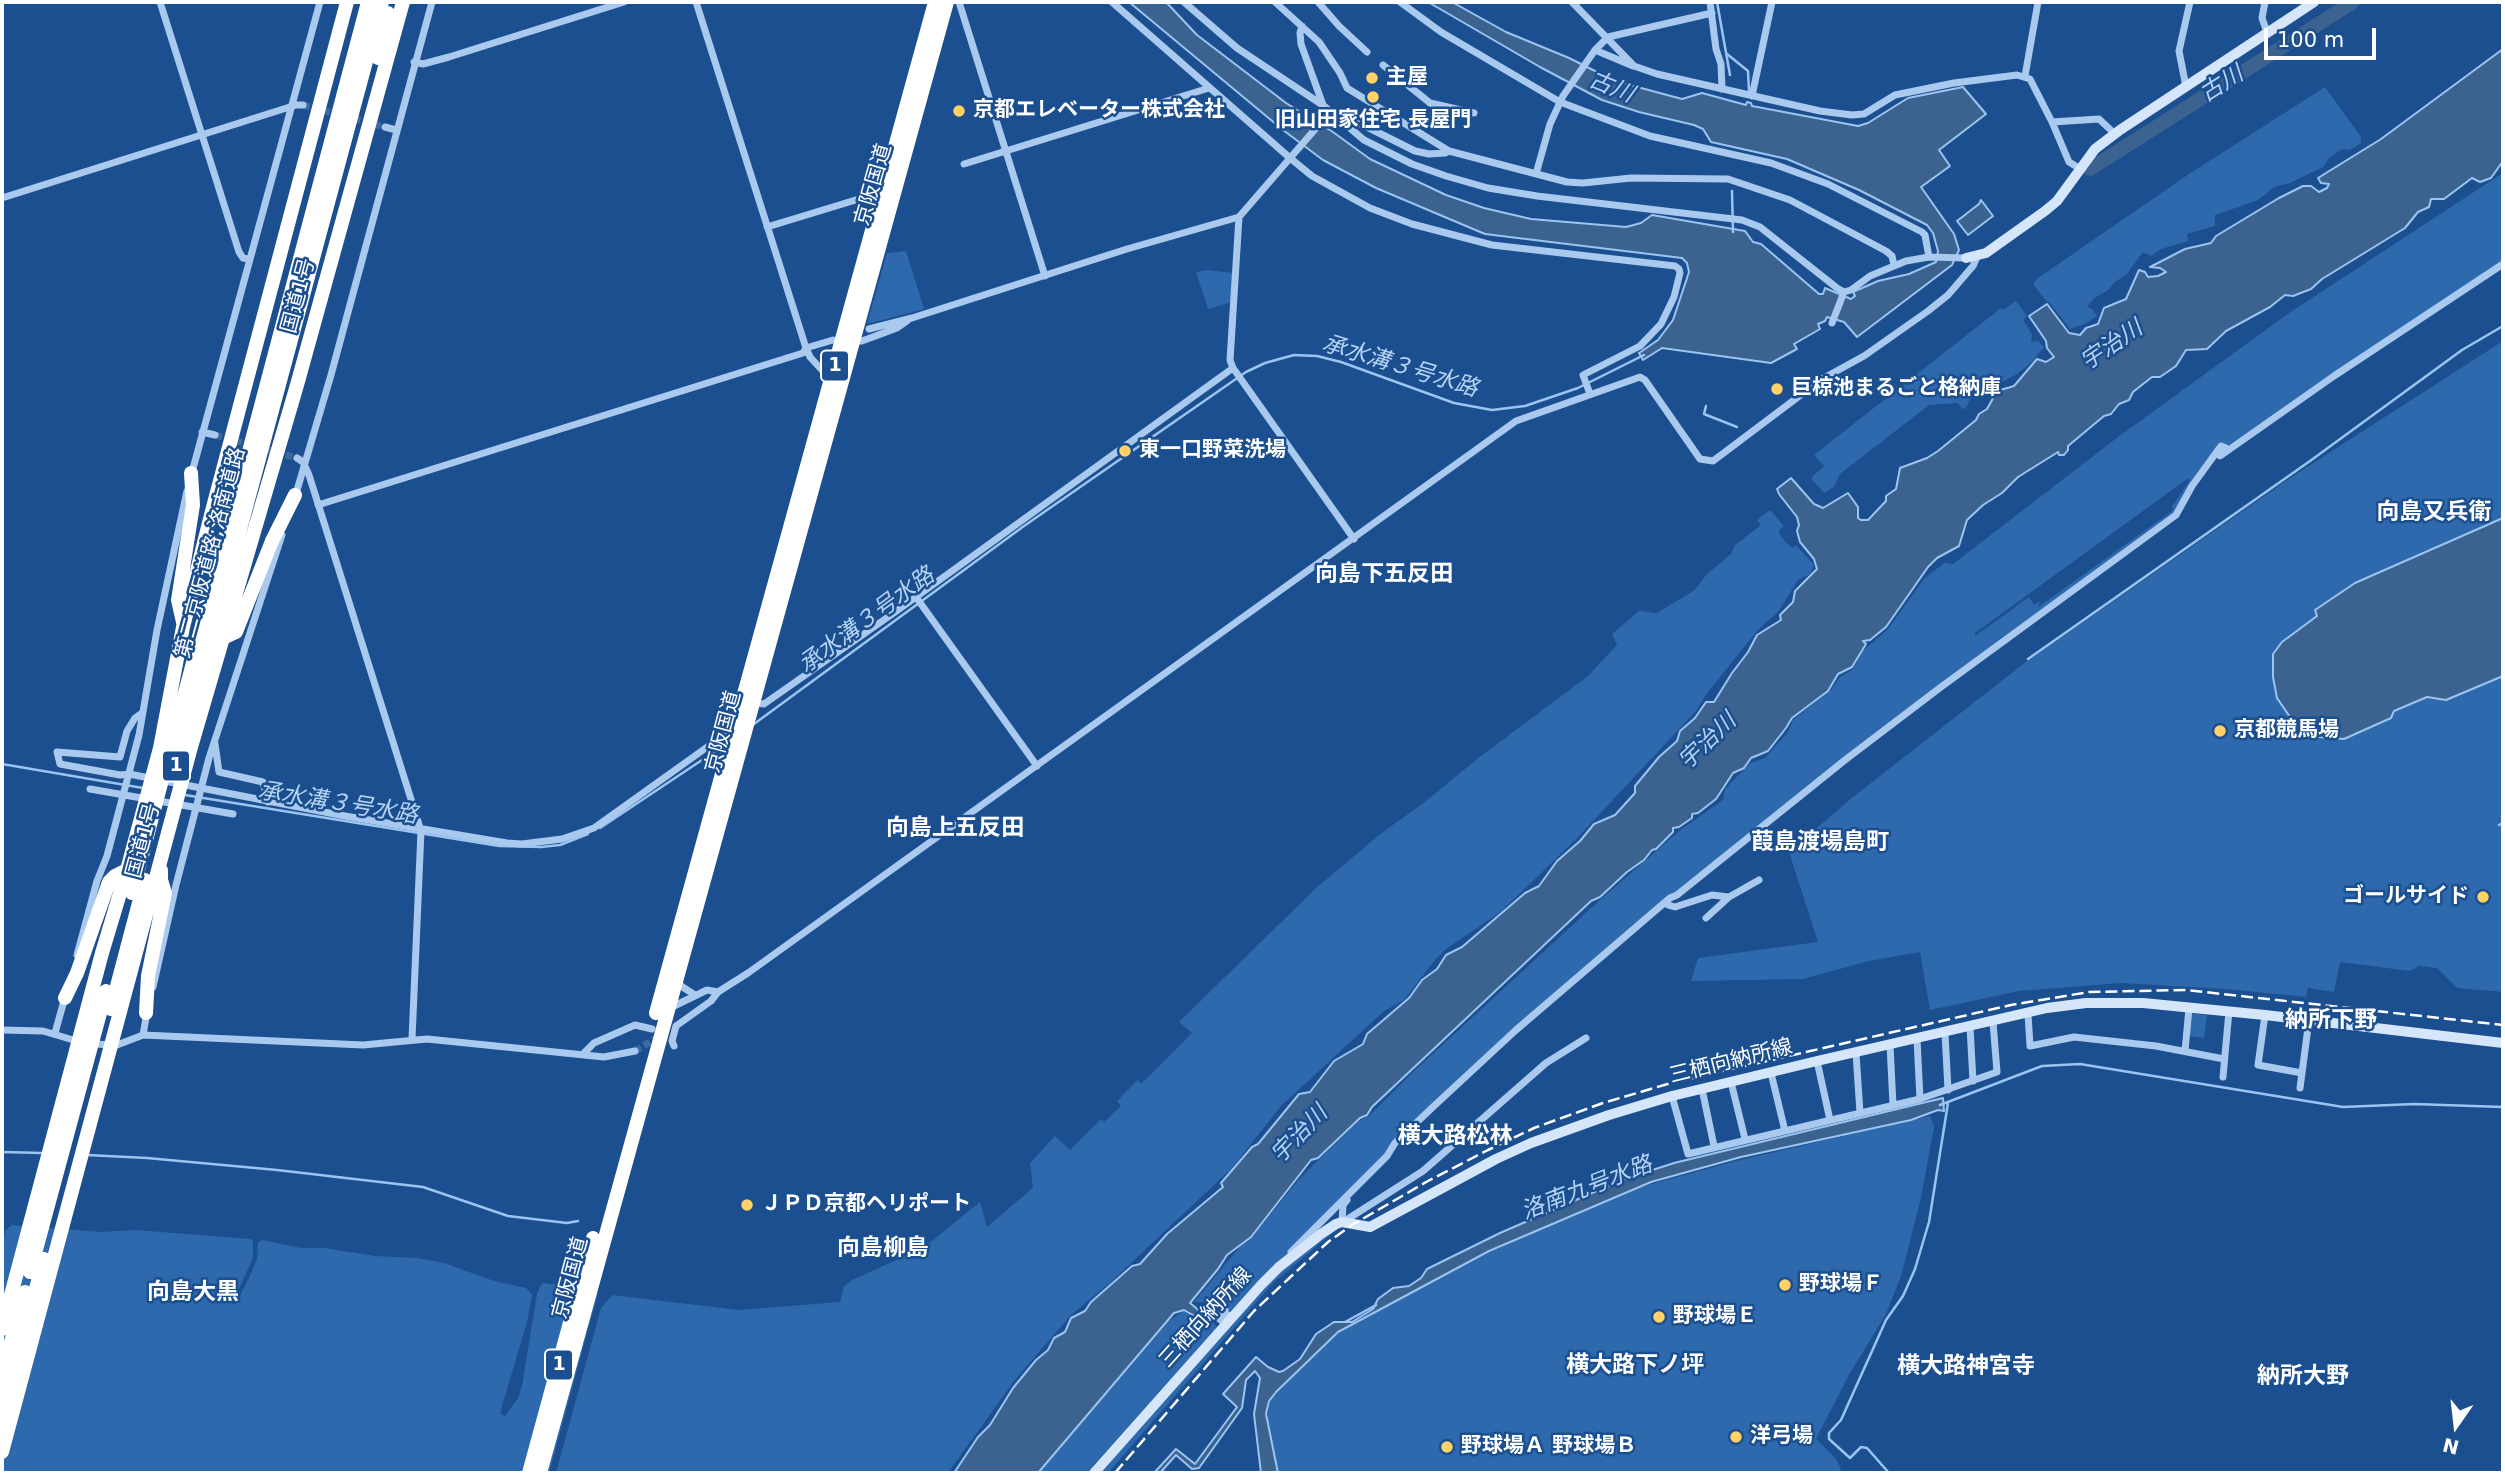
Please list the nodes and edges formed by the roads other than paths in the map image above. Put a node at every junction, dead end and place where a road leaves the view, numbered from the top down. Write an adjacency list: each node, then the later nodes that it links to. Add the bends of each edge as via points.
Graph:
1 (160, 2): 51 (street)
2 (320, 2): 41 (street)
3 (347, 2): 86 (highway, 国道1号 / 1)
4 (360, 2): 86 (highway, via 261,385 224,493)
5 (368, 2): 31 (highway)
6 (382, 2): 31 (highway)
7 (390, 2): 77 (highway, via 296,359)
8 (403, 2): 77 (highway, 国道1号 / 1)
9 (432, 2): 34 (street)
10 (624, 2): 34 (street, via 449,57)
11 (696, 2): 61 (street)
12 (934, 2): 58 (highway, 京阪国道 / 1)
13 (947, 2): 73 (highway, 京阪国道 / 1)
14 (959, 2): 52 (street)
15 (1112, 2): 39 (street)
16 (1184, 2): 45 (street, via 1237,48)
17 (1275, 2): 28 (street)
18 (1318, 2): 32 (street)
19 (1401, 2): 43 (street, via 1441,32)
20 (1572, 2): 30 (street)
21 (1710, 2): 27 (street)
22 (1772, 2): 42 (street)
23 (2038, 2): 37 (street)
24 (2190, 2): 38 (street, via 2179,51)
25 (2265, 2): 29 (street, via 2262,18)
26 (2315, 2): 29 (main road)
27 (1712, 13): 30 (street); 40 (street)
28 (1302, 26): 45 (street, via 1301,44); 53 (street, via 1328,54 1347,88)
29 (2267, 32): 38 (main road)
30 (1608, 37): 33 (street); 36 (street)
31 (362, 50): 142 (highway, 第二京阪道路;洛南道路 / 1)
32 (1367, 52)
33 (1594, 52): 36 (street); 43 (street)
34 (414, 62): 49 (street)
35 (1383, 65): 46 (street, via 1430,103)
36 (1634, 66): 40 (street)
37 (2025, 76): 42 (street, via 1895,95 1864,114 1852,115); 47 (street)
38 (2186, 87): 50 (main road)
39 (1209, 88): 52 (street); 54 (street)
40 (1722, 89): 42 (street)
41 (293, 95): 44 (street); 44 (street, via 303,105)
42 (1752, 96)
43 (1561, 99): 57 (street); 62 (street, via 1650,136 1771,163 1828,184 1922,232)
44 (290, 107): 51 (street); 64 (street)
45 (1326, 112): 53 (street, via 1347,117 1415,151); 54 (street); 68 (street, via 1364,141 1412,164 1489,188 1742,220 1760,227)
46 (1474, 113)
47 (2052, 122): 50 (street, via 2099,120); 56 (street, via 2069,162)
48 (385, 127): 49 (street)
49 (396, 130): 81 (street)
50 (2115, 134): 56 (main road)
51 (202, 135): 59 (street); 64 (street, via 239,253)
52 (1007, 150): 55 (street); 67 (street)
53 (1449, 150): 57 (street)
54 (1291, 157): 60 (street); 78 (street, via 1346,196 1412,224 1492,246 1679,269 1674,297 1654,334 1583,375)
55 (964, 164)
56 (2079, 168): 63 (main road, via 2057,201 1986,253)
57 (1536, 174): 66 (street, via 1583,183 1631,178 1728,179 1790,200 1886,251)
58 (882, 191): 61 (street); 76 (highway, 京阪国道 / 1)
59 (2, 198)
60 (1239, 217): 67 (street); 75 (street, via 1230,351)
61 (767, 227): 74 (street)
62 (1933, 257): 63 (street); 66 (street)
63 (1971, 257): 78 (street, via 1973,266 1928,311 1822,379 1713,461 1700,459 1640,377)
64 (248, 259): 79 (street)
65 (2503, 264): 159 (street, via 2220,456 2226,448 2221,446 2176,515 1930,695 1670,898 1473,1070 1395,1143)
66 (1894, 265): 68 (street)
67 (1045, 275): 69 (street)
68 (1844, 292): 70 (street)
69 (912, 318): 71 (street); 73 (street, via 897,328)
70 (1832, 323)
71 (869, 329)
72 (833, 341): 74 (street)
73 (853, 341): 91 (highway, 京阪国道 / 1)
74 (806, 348): 76 (street); 85 (street, via 803,353)
75 (1234, 370): 87 (street); 88 (street)
76 (831, 380): 93 (highway, 京阪国道 / 1)
77 (297, 384): 90 (highway, 国道1号 / 1)
78 (1589, 392): 87 (street, via 1516,421)
79 (202, 432): 80 (street); 82 (street)
80 (215, 435)
81 (305, 468): 83 (street); 84 (street)
82 (191, 473): 89 (highway, via 193,505 178,600); 92 (street)
83 (311, 483): 84 (street, via 305,481); 85 (street)
84 (297, 490): 90 (highway, via 236,632); 94 (street)
85 (318, 505): 104 (street)
86 (211, 515): 89 (highway, 国道1号 / 1)
87 (1354, 539): 96 (street)
88 (917, 598): 91 (street, via 764,704); 96 (street)
89 (183, 627): 106 (highway, 国道1号 / 1, via 153,775)
90 (223, 638): 105 (highway, 国道1号 / 1)
91 (754, 703): 93 (highway, 京阪国道 / 1)
92 (142, 713): 97 (street); 97 (street, via 127,731 120,757 57,752 60,764)
93 (741, 725): 95 (highway, 京阪国道 / 1); 104 (street, via 578,835 508,843)
94 (215, 744): 99 (street); 101 (street, via 219,772 264,782)
95 (735, 750): 112 (highway, 京阪国道 / 1); 125 (highway, 京阪国道 / 1)
96 (1037, 766): 113 (street)
97 (128, 776): 99 (street); 100 (street)
98 (90, 789): 100 (street)
99 (201, 790): 101 (street); 102 (street)
100 (123, 794): 102 (street); 115 (street)
101 (268, 802): 104 (street)
102 (197, 808): 103 (street); 119 (street)
103 (233, 814)
104 (420, 830): 131 (street)
105 (160, 862): 119 (highway, via 165,893 148,976); 166 (highway, 国道1号 / 1)
106 (127, 870): 115 (highway, via 109,882); 163 (highway, 国道1号 / 1)
107 (1759, 880): 109 (street)
108 (1685, 891): 110 (street)
109 (1728, 897): 110 (street, via 1712,895 1675,907); 111 (street)
110 (1668, 905): 160 (street, via 1428,1115 1343,1205)
111 (1706, 918)
112 (677, 976): 114 (street, via 681,986); 117 (highway, 京阪国道 / 1)
113 (718, 992): 114 (street); 135 (street, via 676,1026)
114 (695, 995): 117 (street)
115 (65, 998): 128 (street)
116 (2189, 1008): 118 (main road, 三栖向納所線); 120 (main road, 三栖向納所線, via 2086,1003); 137 (street)
117 (667, 1010): 161 (highway, 京阪国道 / 1)
118 (2229, 1012): 121 (main road, 三栖向納所線); 140 (street)
119 (146, 1013): 129 (street)
120 (2028, 1014): 123 (main road, 三栖向納所線); 137 (street, via 2030,1046 2074,1037)
121 (2265, 1015): 122 (main road, 三栖向納所線); 144 (street, via 2258,1065)
122 (2309, 1020): 133 (main road, 三栖向納所線); 144 (street)
123 (1993, 1022): 124 (main road, 三栖向納所線); 146 (street, via 1997,1072)
124 (1970, 1027): 127 (main road, 三栖向納所線); 146 (street)
125 (652, 1029): 139 (street, via 635,1025 594,1043); 161 (highway, 京阪国道 / 1)
126 (2, 1030): 128 (street)
127 (1945, 1032): 132 (main road, 三栖向納所線); 150 (street)
128 (55, 1033): 129 (street, via 88,1044 117,1045)
129 (144, 1035): 131 (street, via 363,1045)
130 (1586, 1038): 160 (street, via 1546,1063 1423,1171)
131 (412, 1039): 139 (street)
132 (1917, 1039): 134 (main road, 三栖向納所線); 152 (street)
133 (2503, 1043)
134 (1889, 1045): 138 (main road, 三栖向納所線); 153 (street)
135 (674, 1046)
136 (635, 1051): 139 (street, via 604,1058)
137 (2185, 1051): 140 (street)
138 (1856, 1053): 141 (main road, 三栖向納所線); 154 (street)
139 (583, 1054)
140 (2224, 1059): 145 (street)
141 (1817, 1061): 143 (main road, 三栖向納所線); 155 (street)
142 (91, 1065): 164 (highway, 1); 165 (highway, 1)
143 (1771, 1073): 147 (main road, 三栖向納所線); 156 (street)
144 (2302, 1073): 148 (street)
145 (2223, 1077)
146 (1973, 1081): 150 (street)
147 (1731, 1082): 149 (main road, 三栖向納所線); 157 (street)
148 (2300, 1088)
149 (1702, 1089): 151 (main road, 三栖向納所線); 158 (street)
150 (1948, 1090): 152 (street)
151 (1672, 1096): 158 (street, via 1688,1154); 160 (main road, 三栖向納所線, via 1531,1143 1370,1227)
152 (1920, 1099): 153 (street)
153 (1893, 1105): 154 (street)
154 (1860, 1113): 155 (street)
155 (1830, 1120): 156 (street)
156 (1785, 1131): 157 (street)
157 (1745, 1139): 158 (street)
158 (1714, 1146)
159 (1337, 1206): 160 (street); 162 (street, via 1222,1321 1217,1317 1225,1310)
160 (1342, 1223): 169 (main road, 三栖向納所線, via 1279,1267)
161 (593, 1258): 167 (highway, 京阪国道 / 1); 168 (highway, 京阪国道 / 1)
162 (1216, 1303)
163 (2, 1329)
164 (2, 1374)
165 (2, 1413)
166 (2, 1452)
167 (529, 1473)
168 (540, 1473)
169 (1094, 1473)

